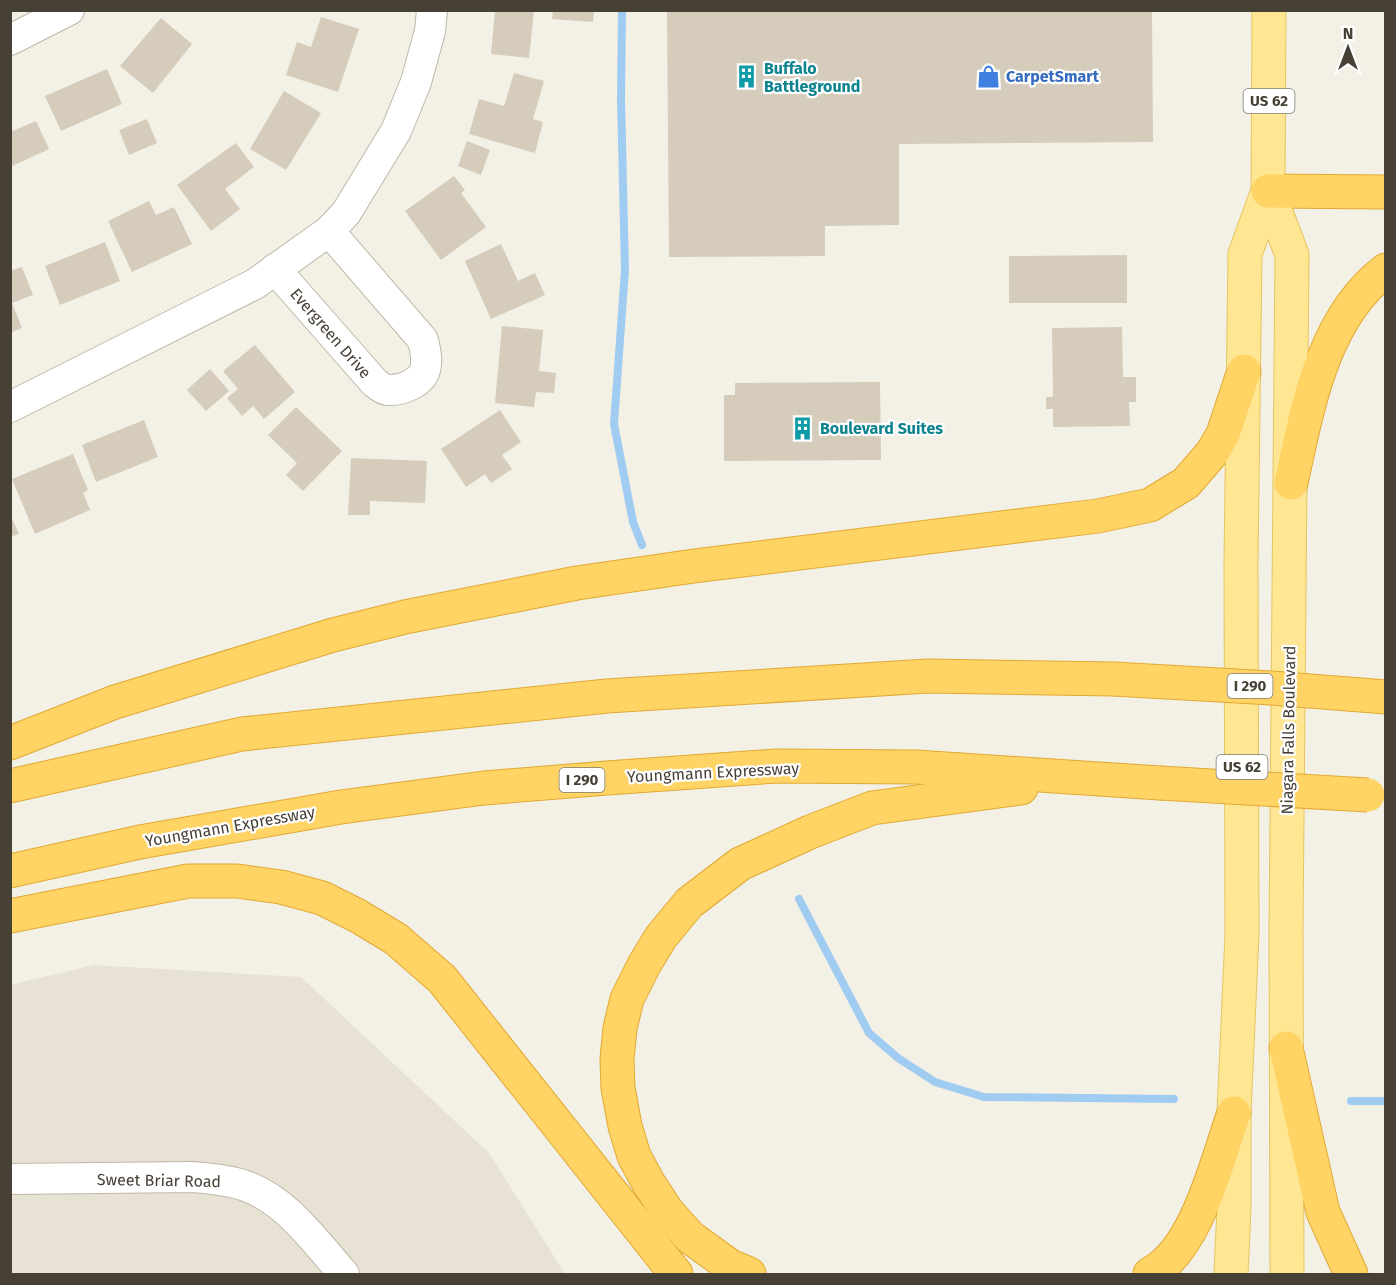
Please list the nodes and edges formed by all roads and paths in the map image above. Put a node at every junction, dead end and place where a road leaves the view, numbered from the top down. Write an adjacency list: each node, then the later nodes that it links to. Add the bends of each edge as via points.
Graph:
1 (69, 10): 4 (street)
2 (432, 10): 7 (street, via 416,82 396,131 346,213)
3 (1269, 10): 5 (main road, Niagara Falls Boulevard / US 62)
4 (10, 40)
5 (1268, 191): 6 (highway); 10 (main road, Niagara Falls Boulevard / US 62, via 1245,254); 12 (main road, Niagara Falls Boulevard / US 62, via 1292,255)
6 (1386, 192)
7 (329, 231): 8 (street); 8 (street, Evergreen Drive, via 423,340 425,370 417,381 403,389 386,390 375,383)
8 (275, 269): 11 (street, via 247,288)
9 (1386, 270): 12 (highway, via 1358,297 1319,370)
10 (1244, 371): 14 (highway, via 1223,434 1212,453 1186,483 1150,505 1098,516 694,566 405,616 115,702); 21 (main road, Niagara Falls Boulevard / US 62, via 1242,934)
11 (10, 407)
12 (1291, 483): 20 (main road, Niagara Falls Boulevard / US 62)
13 (1386, 697): 16 (highway, I 290, bridge, via 1114,679 928,676 607,696 242,734)
14 (10, 743)
15 (1090, 779): 17 (highway, Youngmann Expressway / I 290, bridge); 18 (highway, Youngmann Expressway / I 290, via 916,767 776,766 484,788 341,807 140,842); 25 (highway, via 872,808 740,864 689,903 661,937 627,999 620,1028 618,1088 625,1126 634,1156 667,1211 690,1237)
16 (10, 786)
17 (1377, 796)
18 (10, 871)
19 (10, 916): 24 (highway, via 188,881 237,881 281,887 322,898 358,916 396,939 442,979)
20 (1286, 1048): 28 (main road, Niagara Falls Boulevard / US 62); 29 (highway, via 1323,1212)
21 (1234, 1113): 26 (highway, via 1198,1217 1174,1254); 27 (main road, Niagara Falls Boulevard / US 62)
22 (10, 1179): 23 (street, Sweet Briar Road, via 191,1177 244,1185 287,1211)
23 (344, 1275)
24 (676, 1275)
25 (749, 1275)
26 (1150, 1275)
27 (1231, 1275)
28 (1287, 1275)
29 (1351, 1275)

